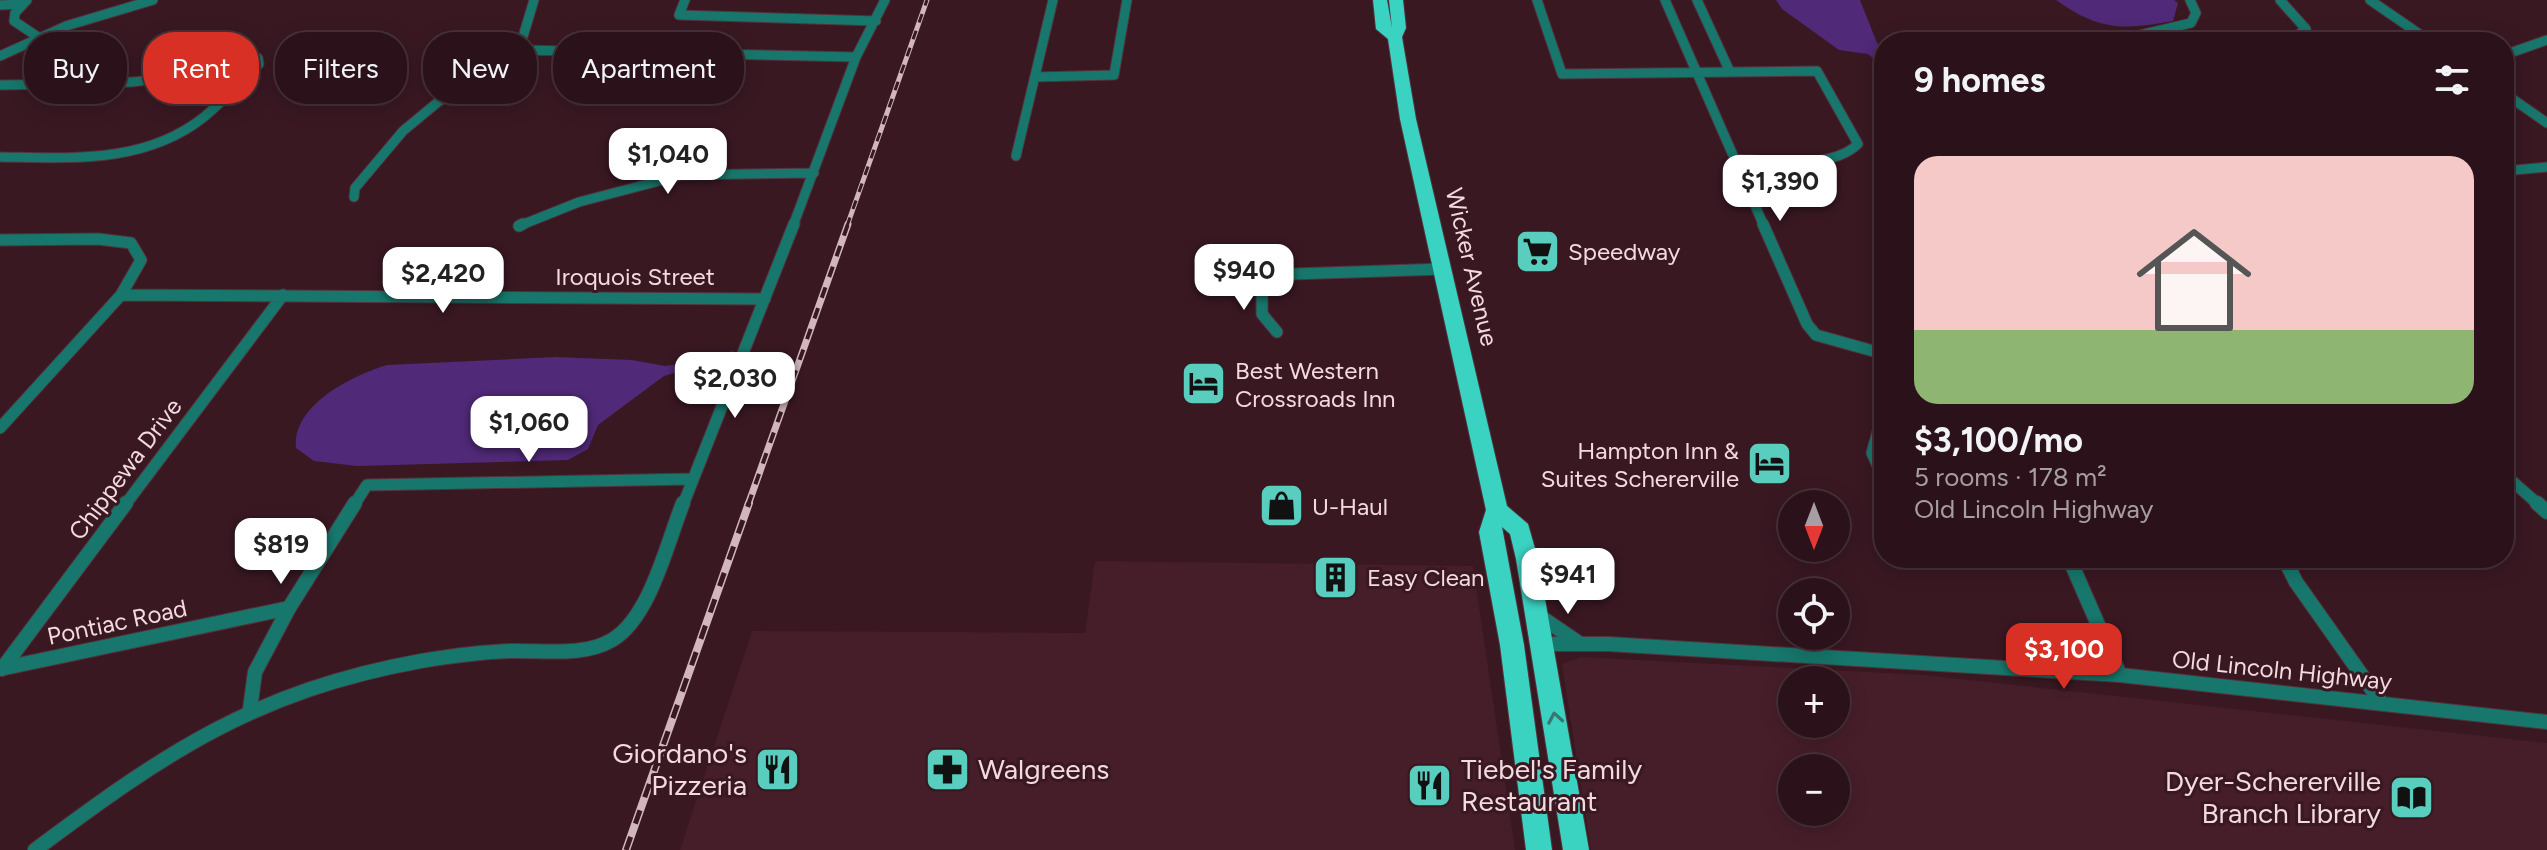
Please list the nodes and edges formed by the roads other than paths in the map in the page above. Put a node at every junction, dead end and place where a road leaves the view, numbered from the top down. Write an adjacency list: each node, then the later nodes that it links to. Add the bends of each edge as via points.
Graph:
1 (153, 0): 19 (street)
2 (534, 0): 20 (street)
3 (685, 0): 17 (street, via 679,15)
4 (885, 0): 17 (street)
5 (1053, 0): 33 (street)
6 (1127, 0): 33 (street, via 1114,75)
7 (1380, 0): 24 (highway, Wicker Avenue, via 1383,29)
8 (1396, 0): 24 (highway, Wicker Avenue)
9 (1537, 0): 31 (street, via 1562,74)
10 (1665, 0): 31 (street)
11 (1697, 0): 32 (street)
12 (2190, 0): 21 (street, via 2196,13 2191,23)
13 (2280, 0): 22 (street, via 2306,29)
14 (2370, 0): 23 (street)
15 (24, 2): 16 (street); 18 (street, via 14,21)
16 (0, 5)
17 (876, 21): 30 (street)
18 (30, 32)
19 (54, 32)
20 (524, 32)
21 (2155, 32)
22 (2302, 32)
23 (2416, 32)
24 (1395, 37): 49 (highway, Wicker Avenue, via 1408,119)
25 (2547, 40): 28 (street)
26 (24, 44): 29 (street)
27 (537, 50): 30 (street)
28 (2514, 52)
29 (0, 56)
30 (856, 57): 45 (street)
31 (1698, 72): 32 (street); 42 (street)
32 (1730, 72): 42 (street, via 1817,71 1858,144 1845,156)
33 (1035, 77): 40 (street)
34 (143, 79): 35 (street)
35 (0, 85)
36 (2514, 100): 39 (street)
37 (218, 104): 41 (street, via 196,125 143,150)
38 (436, 104): 46 (street, via 403,131 355,188)
39 (2547, 123)
40 (1016, 156)
41 (0, 157)
42 (1734, 159): 54 (street, via 1807,324 1816,335)
43 (2547, 167): 44 (street)
44 (2514, 170)
45 (814, 173): 47 (street, via 682,175 579,202); 52 (street)
46 (354, 197)
47 (519, 226)
48 (0, 240): 50 (street, via 131,243 141,260)
49 (1444, 269): 53 (street, via 1262,275 1262,314); 60 (highway, Wicker Avenue)
50 (121, 295): 51 (street, Iroquois Street); 55 (street)
51 (283, 295): 52 (street, Iroquois Street); 69 (street, Chippewa Drive)
52 (765, 299): 58 (street)
53 (1277, 332)
54 (1874, 351)
55 (0, 428)
56 (1874, 438): 57 (street)
57 (1874, 466)
58 (691, 479): 65 (street, via 367,485); 72 (street, via 638,618 616,640 595,647 428,660)
59 (2514, 483): 61 (street)
60 (1497, 510): 64 (highway, Wicker Avenue, via 1490,532); 66 (highway, Wicker Avenue, via 1520,530)
61 (2547, 512)
62 (2073, 568): 70 (street)
63 (2289, 568): 71 (street)
64 (1500, 581): 67 (highway, via 1512,587 1527,642); 75 (highway, Wicker Avenue)
65 (289, 608): 69 (street, Pontiac Road); 72 (street, via 255,672)
66 (1537, 614): 67 (highway, Wicker Avenue); 68 (street, Old Lincoln Highway)
67 (1542, 644): 68 (street, Old Lincoln Highway); 76 (highway, Wicker Avenue, one-way to 67)
68 (1581, 644): 70 (street, Old Lincoln Highway)
69 (1, 669)
70 (2120, 675): 71 (street, Old Lincoln Highway)
71 (2380, 701): 73 (street, Old Lincoln Highway)
72 (250, 709): 74 (street, via 131,778)
73 (2547, 722)
74 (35, 850)
75 (1539, 850)
76 (1576, 850)

